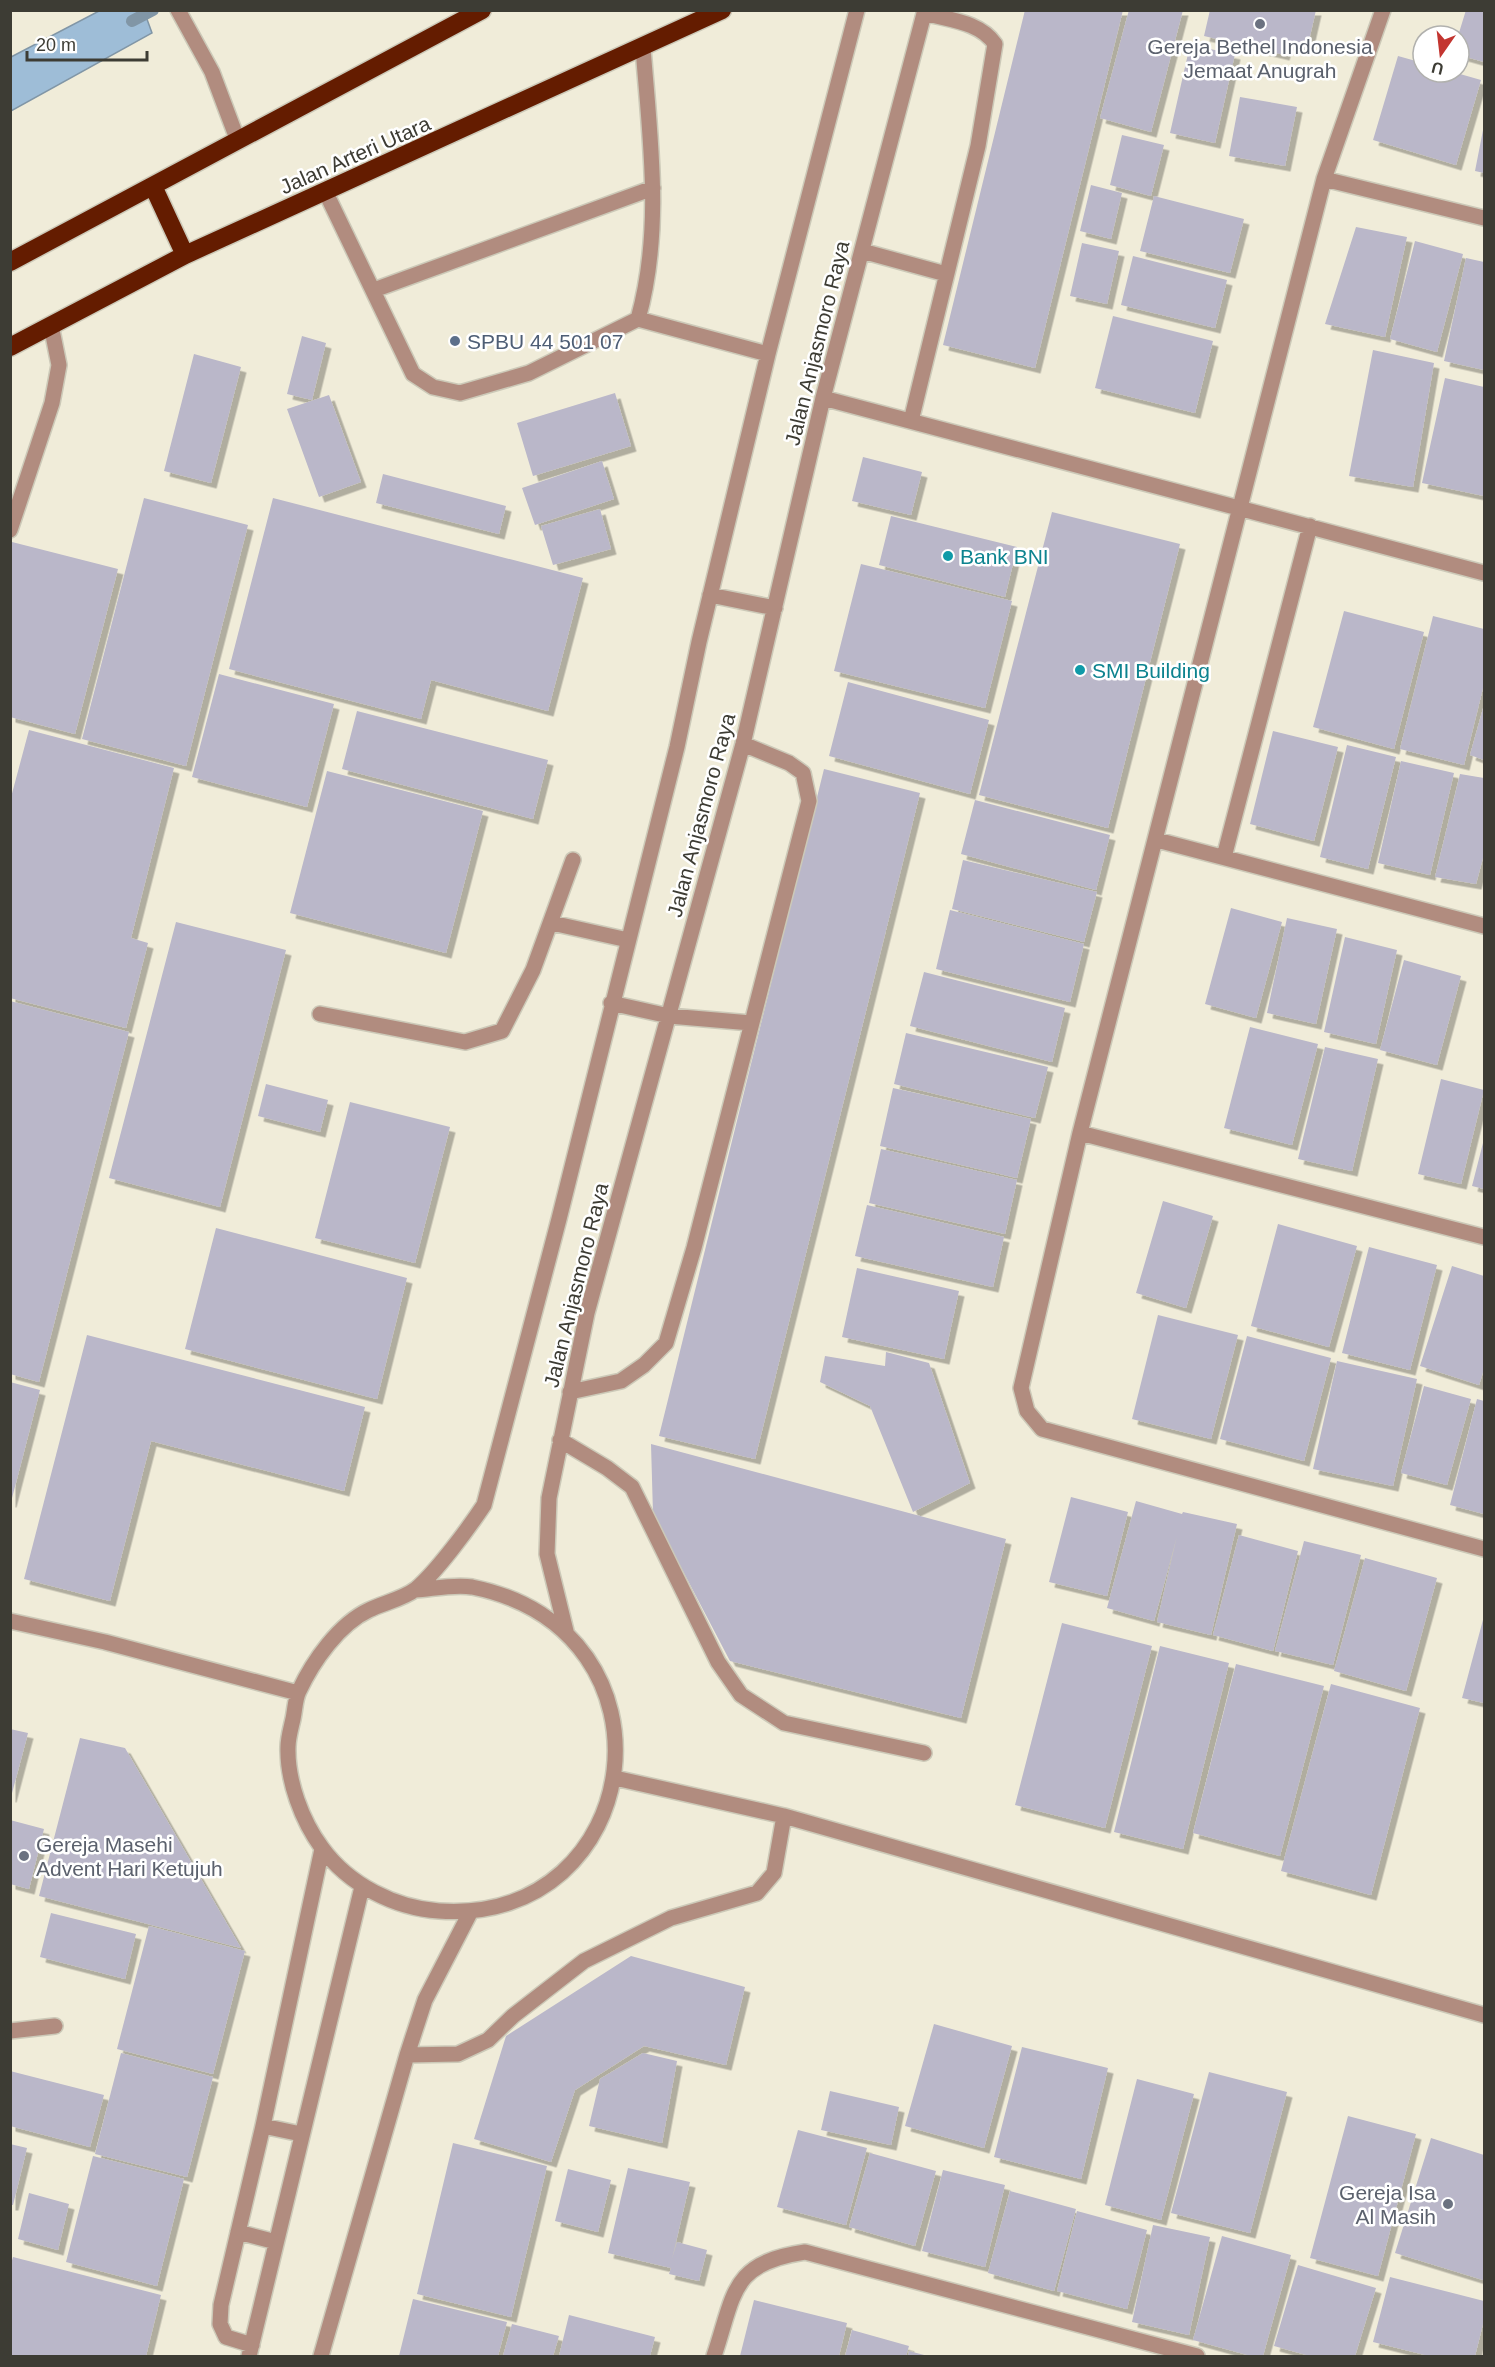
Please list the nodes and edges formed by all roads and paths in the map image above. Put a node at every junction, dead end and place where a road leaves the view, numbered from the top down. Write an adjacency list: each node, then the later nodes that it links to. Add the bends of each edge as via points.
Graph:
1 (178, 10): 8 (street, via 213,72)
2 (482, 10): 8 (highway)
3 (722, 10): 7 (highway, Jalan Arteri Utara)
4 (857, 10): 22 (street, Jalan Anjasmoro Raya)
5 (1383, 10): 9 (street)
6 (925, 12): 14 (street, Jalan Anjasmoro Raya); 17 (street, via 976,27 995,44 978,146)
7 (644, 48): 11 (street); 12 (highway, Jalan Arteri Utara)
8 (238, 141): 10 (highway)
9 (1324, 179): 13 (street); 25 (street)
10 (153, 186): 15 (highway); 16 (highway)
11 (653, 188): 18 (street); 19 (street, via 653,235)
12 (326, 193): 15 (highway, Jalan Arteri Utara); 18 (street)
13 (1485, 218)
14 (862, 251): 17 (street); 23 (street, Jalan Anjasmoro Raya)
15 (185, 255): 20 (highway, Jalan Arteri Utara)
16 (10, 262)
17 (946, 274): 24 (street)
18 (374, 290): 19 (street, via 413,374 433,387 460,393 529,373)
19 (639, 319): 22 (street)
20 (51, 325): 21 (highway, Jalan Arteri Utara); 27 (street, via 59,365 54,394)
21 (10, 347)
22 (768, 354): 29 (street, Jalan Anjasmoro Raya)
23 (823, 398): 24 (street); 30 (street, Jalan Anjasmoro Raya)
24 (911, 422): 25 (street)
25 (1239, 509): 26 (street); 32 (street)
26 (1310, 526): 28 (street); 33 (street)
27 (10, 530)
28 (1485, 573)
29 (710, 595): 30 (street); 37 (street, Jalan Anjasmoro Raya, via 677,747)
30 (775, 608): 31 (street, Jalan Anjasmoro Raya)
31 (743, 744): 40 (street, Jalan Anjasmoro Raya); 41 (street, via 803,773 809,801)
32 (1157, 840): 33 (street); 42 (street)
33 (1224, 857): 36 (street)
34 (573, 860): 35 (street)
35 (552, 923): 37 (street); 39 (street, via 502,1031 465,1042)
36 (1485, 926)
37 (628, 940): 38 (street, Jalan Anjasmoro Raya)
38 (611, 1003): 40 (street); 47 (street, Jalan Anjasmoro Raya, via 484,1505)
39 (320, 1014)
40 (669, 1017): 41 (street); 44 (street, Jalan Anjasmoro Raya, via 587,1313)
41 (751, 1023): 44 (street, via 666,1342 621,1381)
42 (1080, 1133): 43 (street); 46 (street, via 1021,1388 1027,1411 1042,1429)
43 (1485, 1238)
44 (570, 1392): 45 (street, Jalan Anjasmoro Raya)
45 (560, 1440): 49 (street, Jalan Anjasmoro Raya, via 549,1498 547,1554); 51 (street, via 632,1487 718,1662 741,1695 784,1723)
46 (1485, 1549)
47 (415, 1590): 49 (street, via 469,1587 521,1601); 50 (street, via 365,1611 324,1647)
48 (10, 1621): 50 (street)
49 (566, 1631): 52 (street, via 598,1674 616,1725)
50 (298, 1693): 54 (street, via 288,1747 296,1801)
51 (924, 1753)
52 (615, 1778): 53 (street); 56 (street, via 597,1828 565,1870 521,1899)
53 (784, 1816): 57 (street); 60 (street, via 774,1873 757,1893 671,1918 584,1961 488,2040 458,2054)
54 (322, 1849): 55 (street); 61 (street)
55 (362, 1887): 56 (street, via 413,1909); 62 (street)
56 (470, 1913): 60 (street, via 425,2000)
57 (1485, 2015)
58 (55, 2026): 59 (street)
59 (10, 2031)
60 (407, 2055): 66 (street)
61 (263, 2126): 62 (street); 63 (street)
62 (302, 2134): 64 (street)
63 (238, 2232): 64 (street); 65 (street, via 220,2324 226,2337)
64 (276, 2242): 65 (street)
65 (250, 2351)
66 (321, 2356)
67 (714, 2356): 68 (street, via 739,2282 776,2257 805,2252)
68 (1197, 2356)

